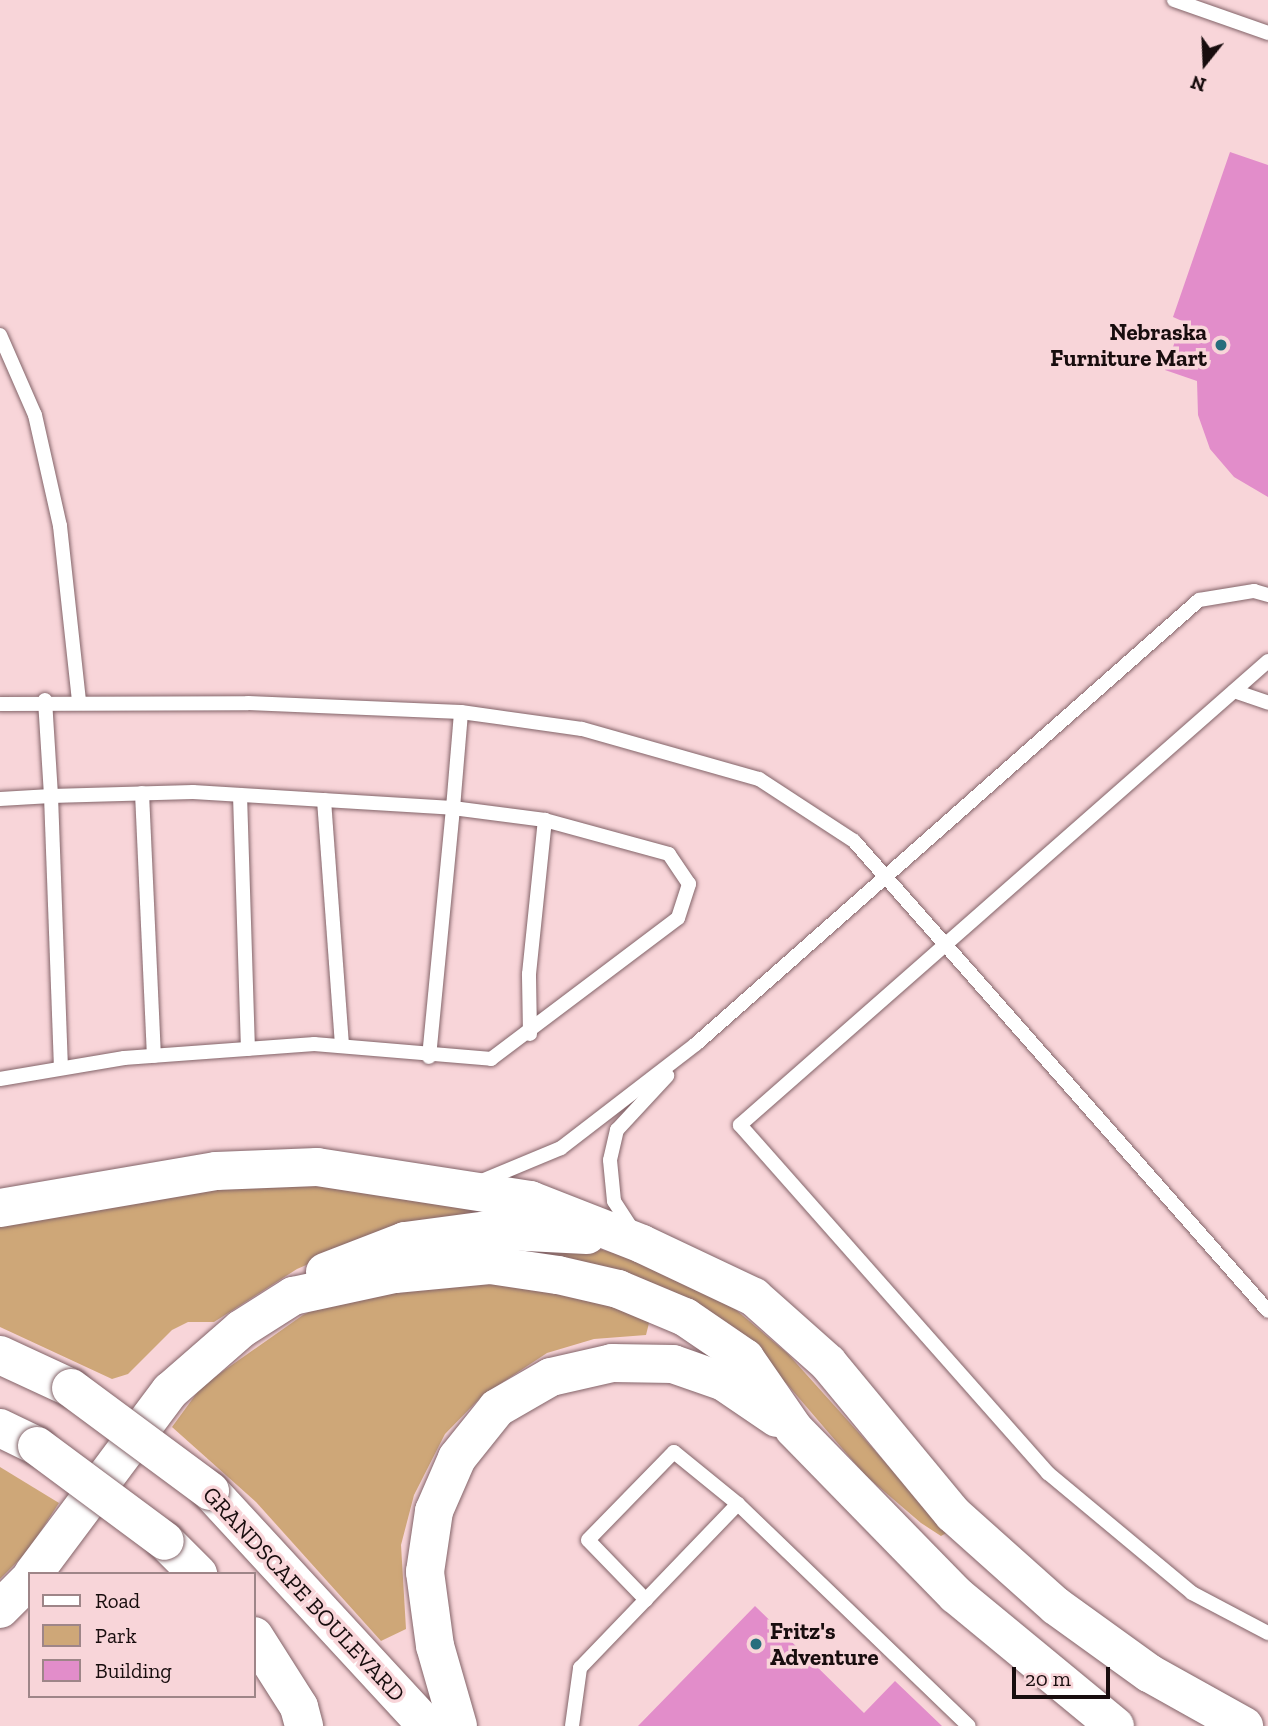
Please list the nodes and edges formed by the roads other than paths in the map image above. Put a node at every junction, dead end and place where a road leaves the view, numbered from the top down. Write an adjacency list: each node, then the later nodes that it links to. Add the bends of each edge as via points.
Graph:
1 (1174, 0): 2 (lane)
2 (1268, 33)
3 (0, 335): 8 (lane, via 35,415 57,513)
4 (1268, 595): 19 (lane, via 1254,591 1199,600)
5 (1268, 661): 6 (lane)
6 (1234, 691): 9 (lane); 20 (lane)
7 (45, 700): 8 (lane); 10 (lane); 14 (lane)
8 (79, 701): 11 (lane)
9 (1268, 703)
10 (0, 704)
11 (461, 712): 17 (lane); 19 (lane, via 582,729 759,779 809,806)
12 (142, 793): 13 (lane); 14 (lane); 25 (lane)
13 (240, 795): 16 (lane); 24 (lane)
14 (51, 796): 15 (lane); 27 (lane)
15 (0, 799)
16 (324, 800): 17 (lane); 23 (lane)
17 (453, 808): 18 (lane); 26 (lane)
18 (545, 820): 21 (lane, via 528,974); 21 (lane, via 669,854 689,884 678,918)
19 (887, 876): 20 (lane); 22 (lane)
20 (946, 944): 33 (lane); 43 (lane, via 740,1125 1048,1473 1192,1593)
21 (530, 1034): 26 (lane, via 491,1059)
22 (696, 1044): 29 (lane, via 561,1148 508,1175); 31 (lane, via 617,1130 610,1160 614,1201)
23 (342, 1045): 24 (lane); 26 (lane)
24 (248, 1049): 25 (lane)
25 (154, 1056): 27 (lane)
26 (429, 1057)
27 (61, 1067): 28 (lane)
28 (0, 1079)
29 (461, 1184): 30 (street, via 317,1167 216,1171); 31 (street, via 530,1199)
30 (0, 1208)
31 (642, 1244): 32 (street, via 563,1231 487,1230 405,1241 343,1261); 51 (street, via 754,1297 828,1363 953,1514 1056,1606 1149,1673)
32 (293, 1296): 36 (street, via 395,1274 490,1265 618,1289 685,1317 746,1358); 38 (street, via 241,1329 170,1391)
33 (1268, 1311)
34 (0, 1355): 46 (street, GRANDSCAPE BOULEVARD, bridge, via 71,1388 210,1491)
35 (0, 1428): 39 (street, bridge, via 37,1446 165,1541)
36 (794, 1429): 47 (street, via 724,1382 673,1364 612,1363 551,1377 497,1409 457,1458 434,1511 425,1572 435,1646); 50 (street, via 956,1595)
37 (738, 1504): 41 (lane); 41 (lane, via 674,1452 589,1540); 49 (lane)
38 (34, 1572)
39 (196, 1572)
40 (28, 1581): 42 (street)
41 (646, 1600): 48 (lane, via 580,1668)
42 (0, 1609)
43 (1268, 1633)
44 (256, 1639): 45 (street, via 299,1707)
45 (304, 1726)
46 (427, 1726)
47 (458, 1726)
48 (572, 1726)
49 (969, 1726)
50 (1115, 1726)
51 (1244, 1726)

